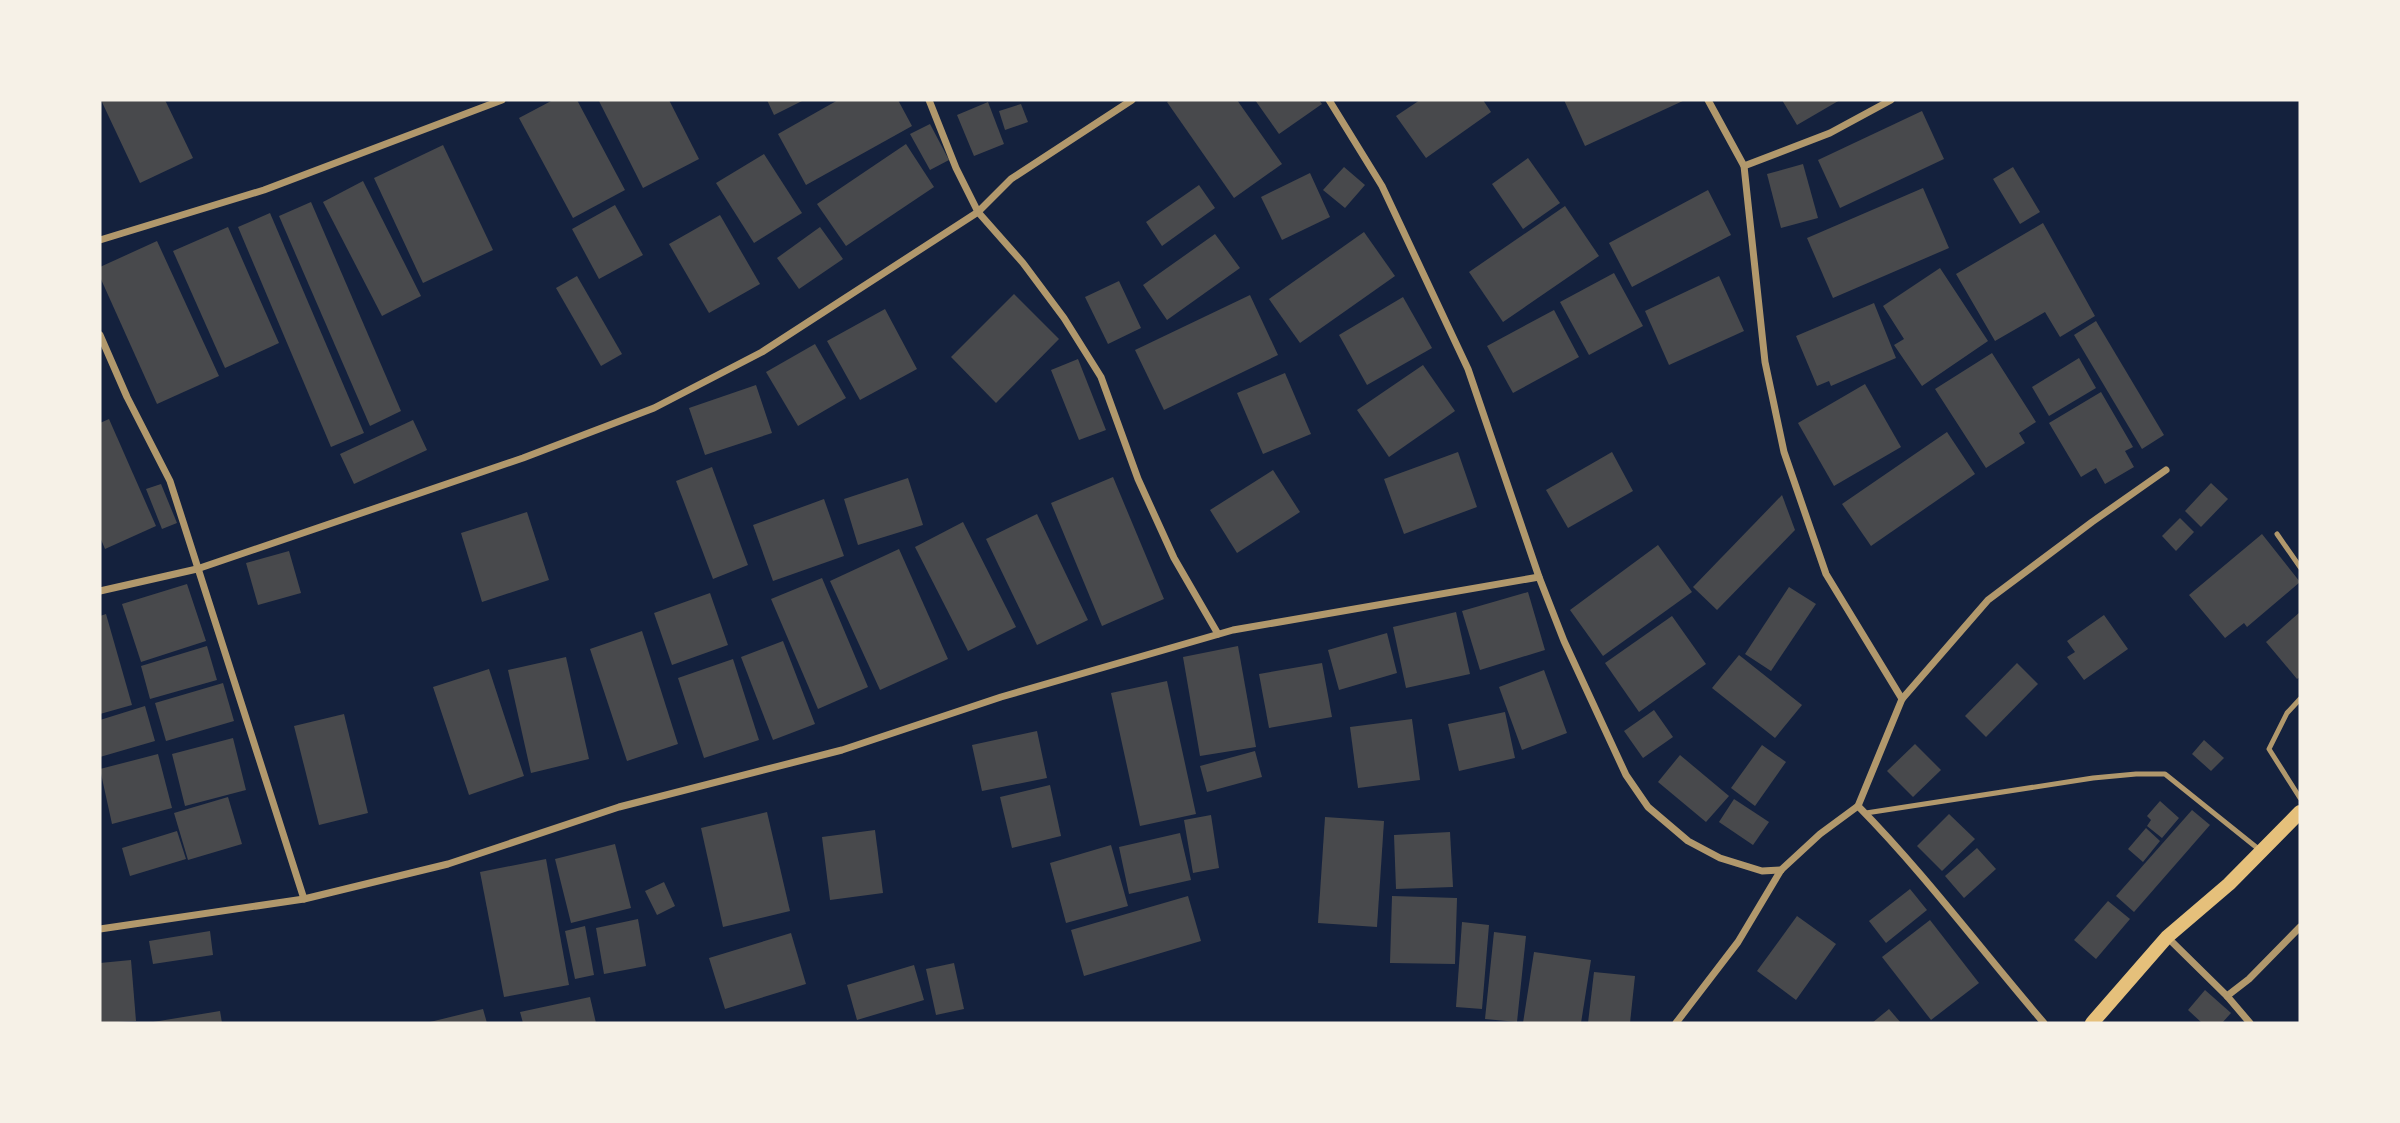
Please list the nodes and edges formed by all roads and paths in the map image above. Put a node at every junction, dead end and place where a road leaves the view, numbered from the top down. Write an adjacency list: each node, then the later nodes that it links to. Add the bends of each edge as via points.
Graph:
1 (502, 100): 9 (street, via 264,190)
2 (929, 100): 8 (street)
3 (1132, 100): 8 (street, via 1011,179)
4 (1329, 100): 15 (street, via 1382,186 1468,369)
5 (1708, 100): 7 (street)
6 (1891, 100): 7 (street, via 1830,134)
7 (1744, 166): 18 (street, via 1765,362 1784,452 1826,574)
8 (978, 212): 14 (street, via 762,352 654,408 523,458); 17 (street, via 1023,263 1101,377 1153,513)
9 (100, 240)
10 (100, 335): 14 (street, via 170,481)
11 (2166, 470): 18 (street, via 1988,600)
12 (2277, 534): 13 (lane)
13 (2300, 567)
14 (197, 569): 16 (street); 26 (street)
15 (1539, 577): 17 (street); 25 (street, via 1603,728 1648,807 1688,841 1720,858 1762,871)
16 (100, 591)
17 (1218, 634): 26 (street, via 1001,697 842,750 619,807 448,864)
18 (1902, 699): 21 (street)
19 (2300, 699): 20 (lane, via 2287,713 2269,749)
20 (2300, 798)
21 (1858, 806): 23 (street); 25 (street)
22 (2300, 812): 24 (main road)
23 (1866, 813): 24 (lane, via 2093,778 2165,774); 32 (street)
24 (2261, 851): 29 (main road)
25 (1781, 870): 31 (street, via 1738,942)
26 (304, 899): 28 (street)
27 (2300, 927): 30 (street)
28 (100, 929)
29 (2167, 937): 30 (street); 33 (main road)
30 (2227, 996): 34 (street)
31 (1676, 1023)
32 (2044, 1023)
33 (2092, 1023)
34 (2250, 1023)

